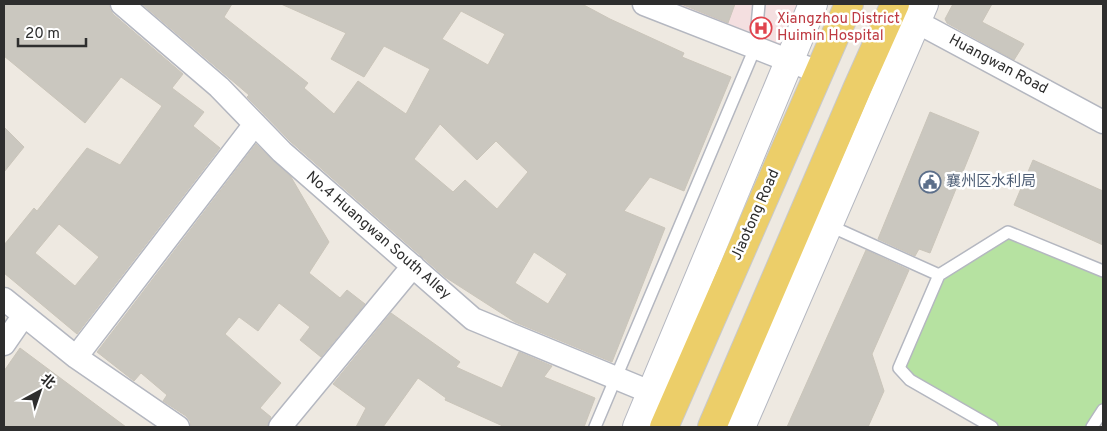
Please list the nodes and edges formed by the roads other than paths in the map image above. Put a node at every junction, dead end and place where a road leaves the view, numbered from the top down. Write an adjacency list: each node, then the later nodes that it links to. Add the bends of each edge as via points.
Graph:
1 (122, 4): 12 (street, No.4 Huangwan South Alley, via 219,86)
2 (644, 4): 8 (street)
3 (759, 4): 8 (lane)
4 (813, 4): 9 (street)
5 (849, 4): 10 (main road, Jiaotong Road)
6 (894, 6): 7 (street, Huangwan Road); 29 (main road)
7 (920, 13): 11 (street, Huangwan Road); 13 (street)
8 (755, 48): 9 (street); 21 (lane)
9 (790, 62): 10 (street); 22 (street)
10 (818, 72): 22 (main road, Jiaotong Road)
11 (1103, 122)
12 (255, 124): 14 (street, No.4 Huangwan South Alley, via 282,152); 20 (street)
13 (828, 225): 16 (lane); 30 (street)
14 (413, 266): 21 (street, No.4 Huangwan South Alley, via 473,319); 25 (street)
15 (1103, 271): 16 (lane, via 1008,232)
16 (939, 275): 31 (lane, via 900,368 910,380)
17 (4, 299): 18 (street)
18 (24, 315): 19 (street); 20 (street)
19 (4, 344)
20 (76, 357): 24 (street)
21 (616, 378): 22 (street, No.4 Huangwan South Alley); 26 (lane)
22 (663, 398): 27 (street); 28 (main road, Jiaotong Road)
23 (1103, 410): 32 (lane)
24 (178, 427)
25 (280, 427)
26 (595, 427)
27 (637, 427)
28 (664, 427)
29 (712, 427)
30 (741, 427)
31 (992, 427)
32 (1092, 427)

